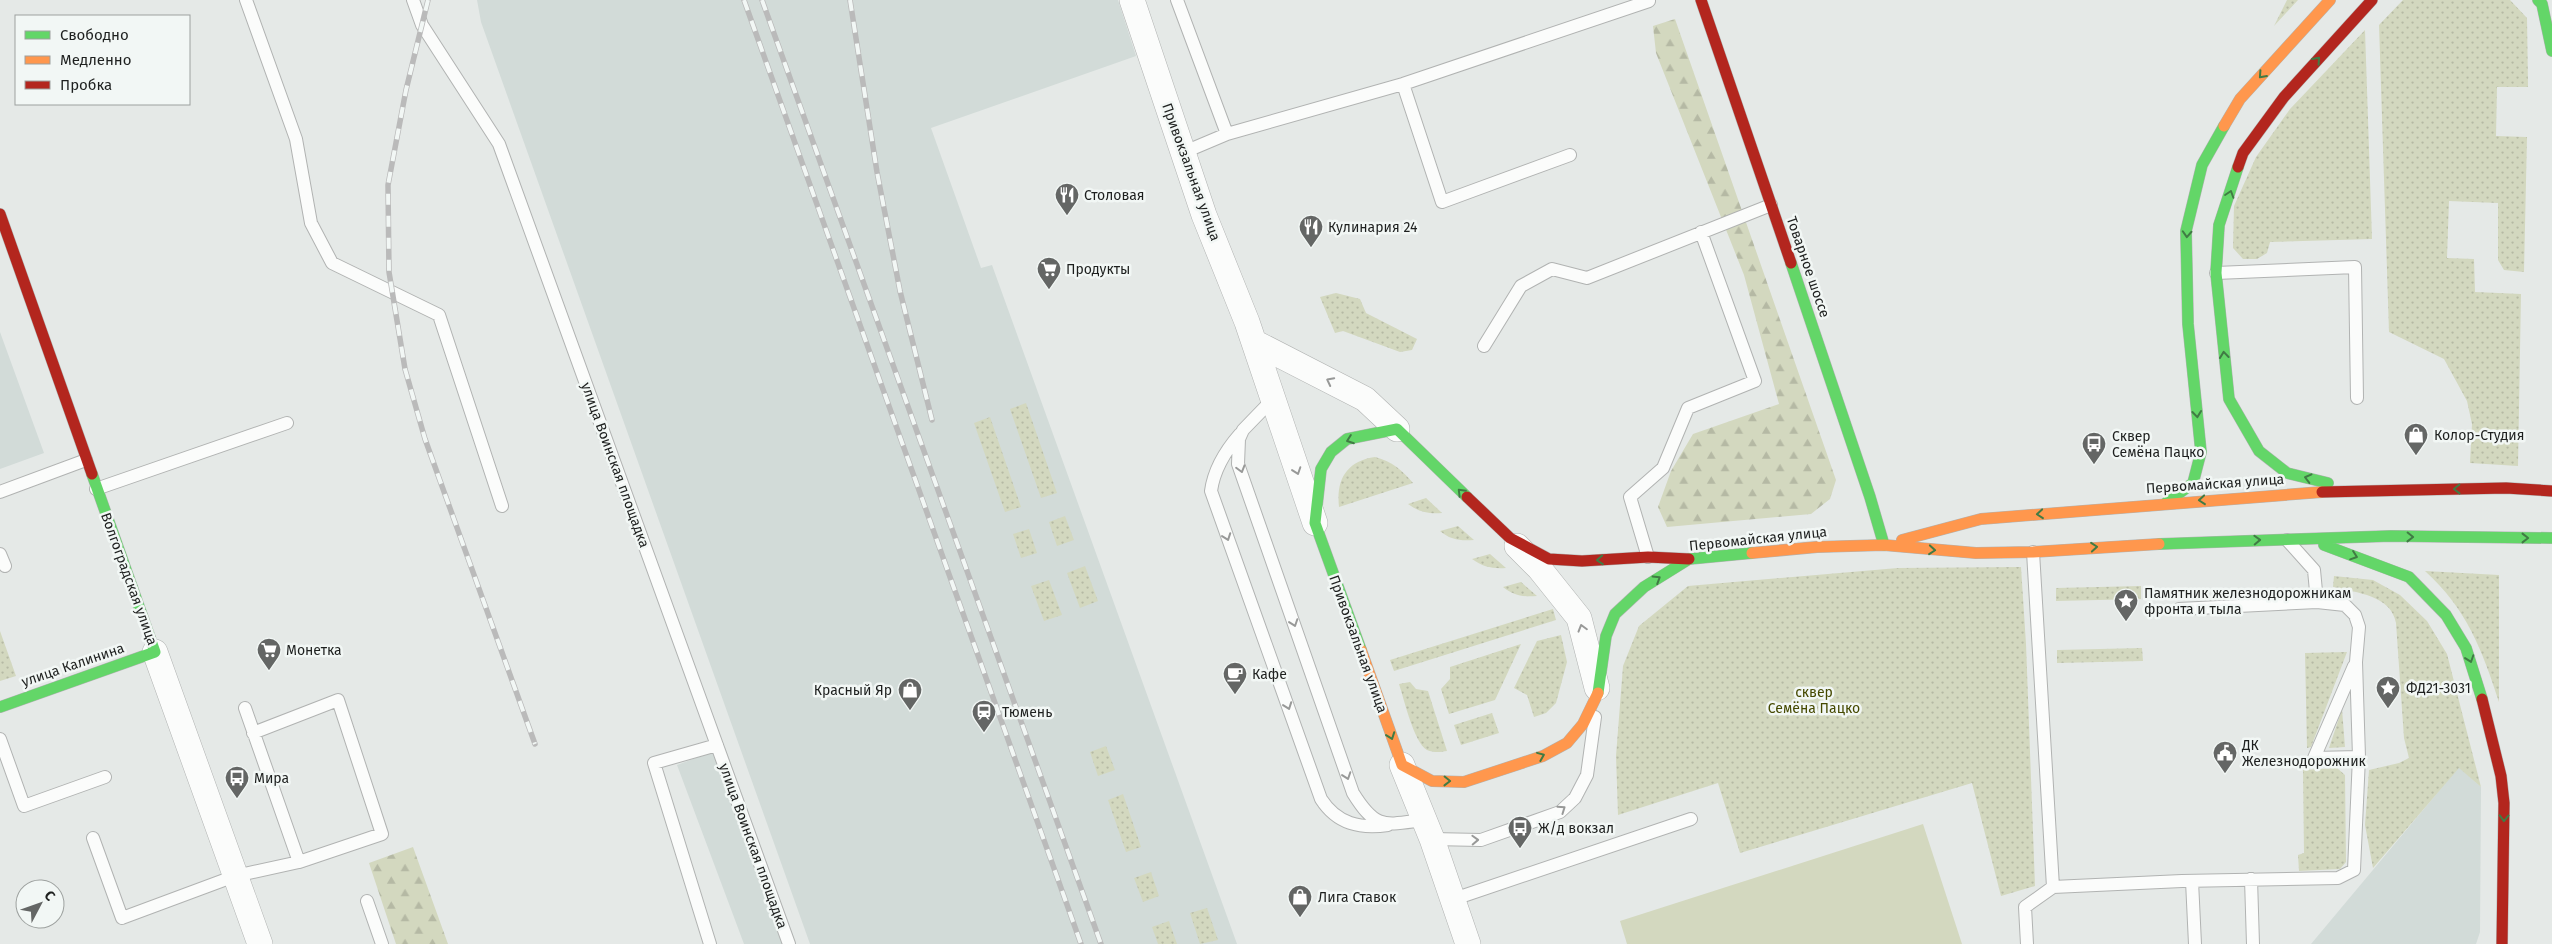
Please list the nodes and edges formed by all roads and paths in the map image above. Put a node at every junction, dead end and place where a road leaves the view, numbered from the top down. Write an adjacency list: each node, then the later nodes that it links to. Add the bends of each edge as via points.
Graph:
1 (246, 0): 32 (lane, via 296,140 311,223 332,263 439,315)
2 (413, 0): 53 (lane, улица Воинская площадка, via 422,25 499,144)
3 (1132, 0): 13 (street, Привокзальная улица)
4 (1177, 0): 12 (lane)
5 (1650, 0): 11 (lane)
6 (1702, 0): 15 (street, Товарное шоссе)
7 (2330, 0): 31 (street, one-way to 31, via 2240,99 2202,165 2186,231 2188,324 2201,452 2193,483)
8 (2372, 0): 18 (street, one-way to 8, via 2219,225 2243,153 2284,97)
9 (2538, 0): 10 (street, via 2542,4)
10 (2552, 51)
11 (1403, 84): 12 (lane); 14 (lane, via 1442,202)
12 (1227, 134): 13 (lane)
13 (1182, 153): 19 (street, Привокзальная улица)
14 (1570, 155)
15 (1771, 205): 17 (lane); 38 (street, Товарное шоссе)
16 (0, 214): 26 (street, Волгоградская улица)
17 (1701, 232): 20 (lane, via 1586,278 1552,269 1521,286); 41 (lane, via 1755,381 1688,408 1663,468 1630,497)
18 (2216, 272): 21 (lane, via 2355,267); 28 (street, one-way to 18, via 2287,473 2259,450 2229,399)
19 (1254, 342): 22 (street, Привокзальная улица); 24 (street, one-way to 19, via 1365,399)
20 (1484, 346)
21 (2356, 398)
22 (1273, 399): 25 (lane); 33 (street, Привокзальная улица, one-way to 33)
23 (287, 423): 27 (lane)
24 (1398, 429): 33 (street, Привокзальная улица, one-way to 33, via 1347,439 1331,452 1322,469); 34 (street, one-way to 24)
25 (1243, 430): 58 (lane, one-way to 58, via 1239,439 1238,464 1353,793 1367,815); 58 (lane, one-way to 58, via 1228,448 1213,479 1211,491 1321,799 1328,811 1346,823 1368,828)
26 (86, 460): 27 (street, Волгоградская улица); 30 (lane)
27 (96, 489): 46 (street, Волгоградская улица)
28 (2356, 490): 29 (street, Первомайская улица, one-way to 28); 31 (street, Первомайская улица, one-way to 31)
29 (2552, 490)
30 (0, 492)
31 (2166, 503): 38 (street, Первомайская улица, one-way to 38, via 1981,519)
32 (502, 506)
33 (1315, 523): 55 (street, Привокзальная улица, one-way to 55)
34 (1510, 538): 41 (street, one-way to 34, via 1582,561 1549,559); 48 (street, one-way to 34, via 1579,618)
35 (2552, 538): 37 (street, Первомайская улица, one-way to 35, via 2391,536)
36 (2286, 539): 37 (street, Первомайская улица); 39 (street, Первомайская улица, one-way to 36); 44 (lane, via 2314,570)
37 (2308, 540): 76 (street, one-way to 76, via 2409,577 2446,615 2466,648 2479,685 2501,776 2504,803)
38 (1884, 546): 39 (street, Первомайская улица, one-way to 39, via 1976,553); 42 (street, Первомайская улица, via 1818,547)
39 (2034, 552): 65 (lane)
40 (0, 554): 43 (lane)
41 (1648, 557): 42 (street)
42 (1689, 559): 48 (street, Первомайская улица, one-way to 42, via 1606,636 1615,614 1644,587)
43 (5, 566)
44 (2317, 602): 45 (lane); 47 (lane, via 2345,605 2355,615 2359,626)
45 (2179, 609)
46 (155, 652): 49 (street, улица Калинина); 62 (street, Волгоградская улица)
47 (2356, 662): 54 (lane); 54 (lane, via 2314,758)
48 (1598, 693): 55 (street, Первомайская улица, one-way to 48, via 1432,781 1464,782 1543,756 1567,743 1583,724); 59 (lane, one-way to 48, via 1481,840 1560,812 1575,798 1588,775)
49 (0, 707)
50 (245, 708): 51 (lane)
51 (254, 733): 61 (lane); 61 (lane, via 338,700 382,834)
52 (0, 739): 56 (lane, via 24,806)
53 (717, 745): 70 (lane, via 654,763); 71 (lane, улица Воинская площадка)
54 (2359, 757): 63 (lane, via 2354,870 2338,878)
55 (1402, 765): 59 (street)
56 (105, 777)
57 (1690, 819): 66 (lane)
58 (1388, 825): 59 (lane)
59 (1428, 829): 66 (street)
60 (92, 838): 62 (lane, via 122,918)
61 (299, 862): 62 (lane)
62 (235, 876): 68 (street, Волгоградская улица)
63 (2250, 879): 64 (lane); 75 (lane)
64 (2192, 881): 65 (lane); 74 (lane)
65 (2053, 887): 73 (lane, via 2025,907)
66 (1454, 899): 72 (street)
67 (367, 901): 69 (lane)
68 (260, 944)
69 (382, 944)
70 (710, 944)
71 (789, 944)
72 (1468, 944)
73 (2026, 944)
74 (2195, 944)
75 (2253, 944)
76 (2502, 944)

